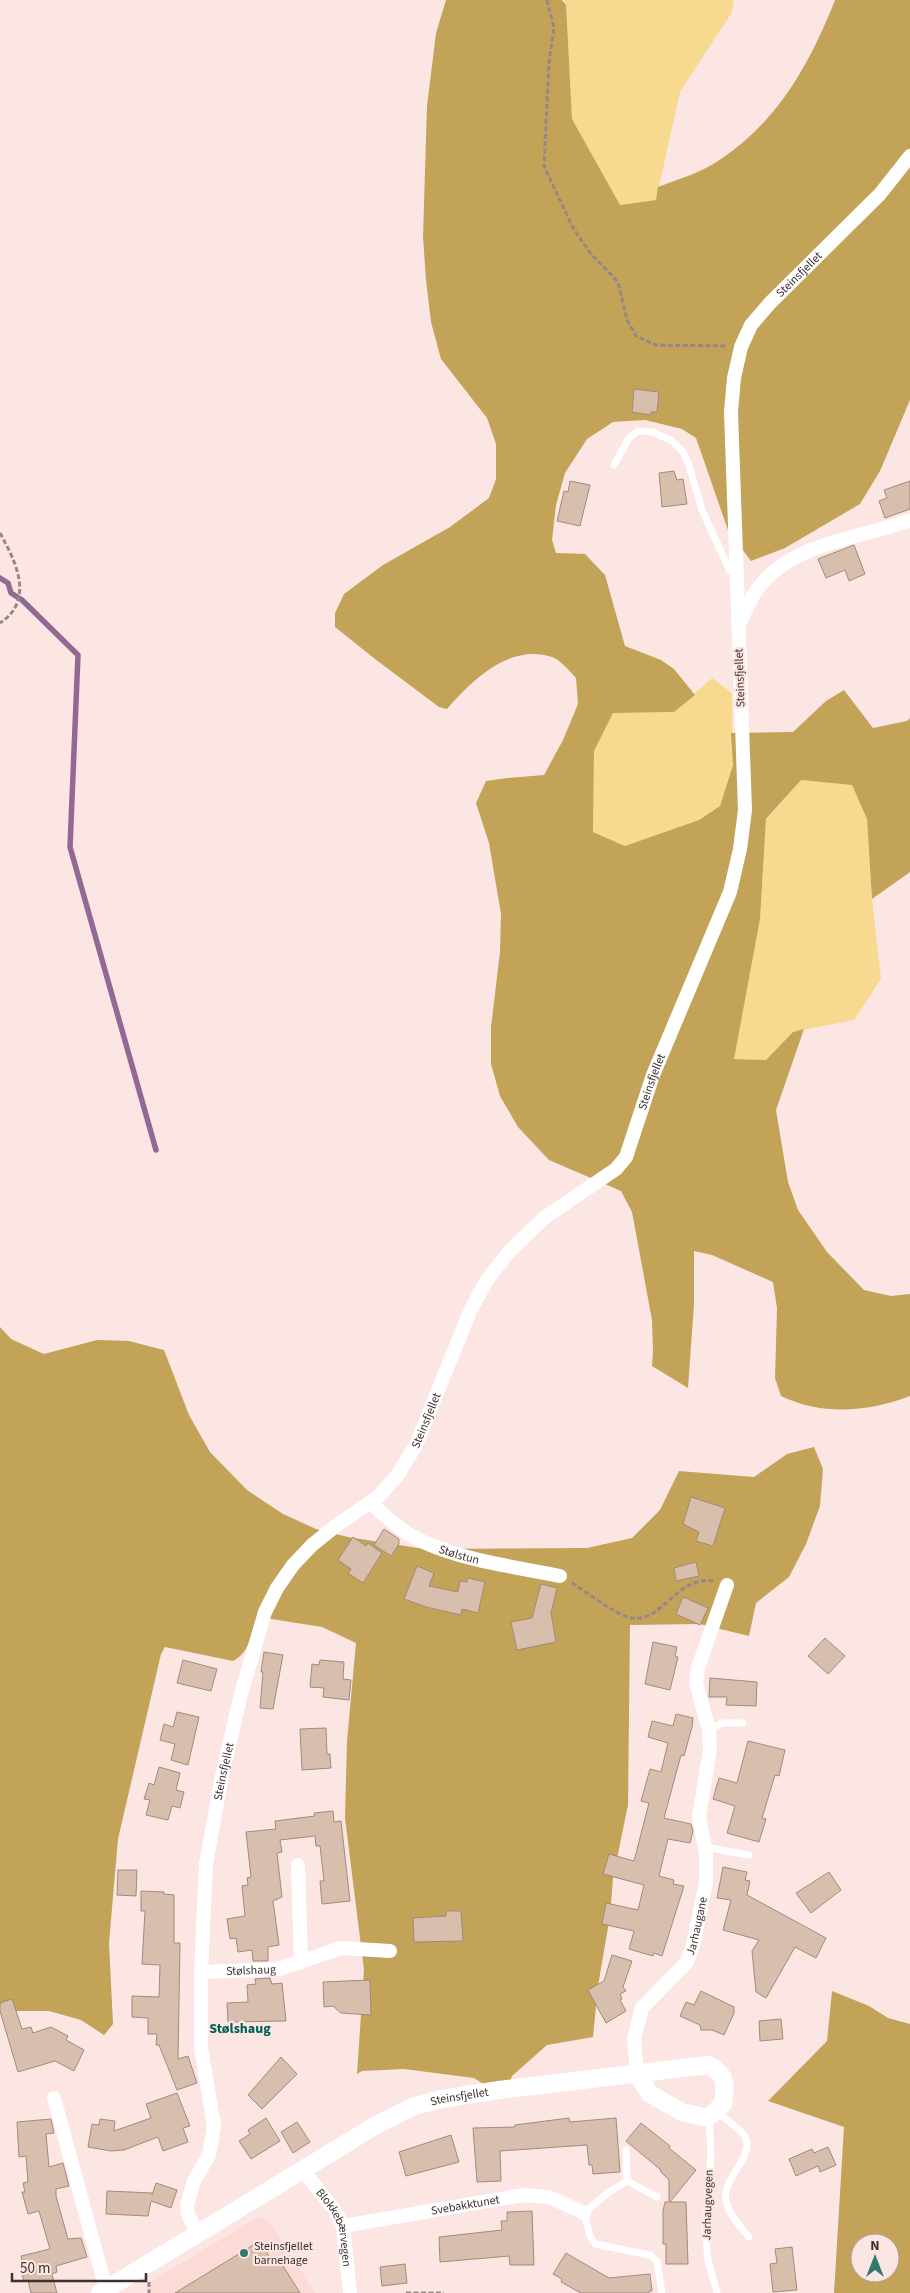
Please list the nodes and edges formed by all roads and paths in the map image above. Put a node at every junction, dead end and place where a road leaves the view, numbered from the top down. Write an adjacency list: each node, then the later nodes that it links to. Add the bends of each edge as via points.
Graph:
1 (547, 0): 3 (path, via 554,28 544,166 573,228 591,254 618,282 627,320 636,336 656,345)
2 (910, 156): 3 (street, Steinsfjellet, via 880,194 751,324)
3 (740, 347): 7 (street, Steinsfjellet, via 731,412)
4 (614, 465): 7 (lane, via 629,438 638,431 652,432 672,441 686,457 702,510 730,571)
5 (910, 520): 9 (street, Steinsfjellet, via 826,544 785,563 756,591)
6 (0, 533): 8 (path, via 12,554 19,599 10,616)
7 (736, 574): 9 (street, Steinsfjellet)
8 (0, 624)
9 (738, 625): 10 (street, Steinsfjellet, via 744,810 740,849 730,892 653,1075 626,1157 616,1169 544,1218 508,1253 487,1280 471,1309 416,1445 397,1476)
10 (370, 1502): 11 (street, Stølstun, via 402,1530 425,1543 450,1552); 20 (street, Steinsfjellet, via 312,1545 293,1564 265,1612 242,1694 212,1829 206,1864)
11 (560, 1576): 12 (path, via 625,1616 640,1618 653,1614 690,1584 711,1581)
12 (727, 1585): 14 (street, Jarhaugane, via 698,1668 696,1683)
13 (742, 1723): 14 (lane, via 722,1723)
14 (709, 1730): 15 (street, Jarhaugane, via 710,1750 699,1817)
15 (705, 1847): 16 (lane); 21 (street, Jarhaugane, via 706,1883 693,1945 687,1962 642,2008 634,2039)
16 (749, 1855)
17 (298, 1865): 19 (street)
18 (390, 1951): 19 (street, Stølshaug, via 341,1948)
19 (301, 1962): 20 (street, Stølshaug, via 279,1968)
20 (201, 1972): 30 (street, Steinsfjellet, via 201,2048 214,2126 209,2155 192,2186 187,2205)
21 (637, 2074): 23 (street, via 650,2094 682,2112 703,2117); 23 (street, Steinsfjellet, via 714,2068 725,2082 723,2104); 25 (street, Steinsfjellet, via 499,2090 415,2106)
22 (54, 2098): 32 (street, Steinsfjellet)
23 (713, 2114): 31 (lane, via 745,2136 748,2143 746,2153 725,2191 730,2213); 37 (lane, Jarhaugvegen, via 704,2231)
24 (626, 2150): 26 (lane)
25 (302, 2169): 29 (street, Blokkebærvegen, via 334,2209); 30 (street, Steinsfjellet)
26 (627, 2181): 27 (lane); 28 (lane)
27 (657, 2197)
28 (584, 2213): 29 (street, Svebakktunet, via 549,2198 523,2195); 36 (lane, via 595,2244 650,2255 657,2260)
29 (343, 2226): 33 (street, Blokkebærvegen)
30 (197, 2234): 32 (street, Steinsfjellet)
31 (749, 2237)
32 (103, 2291)
33 (350, 2293)
34 (406, 2293): 35 (path)
35 (444, 2293)
36 (662, 2293)
37 (717, 2293)

